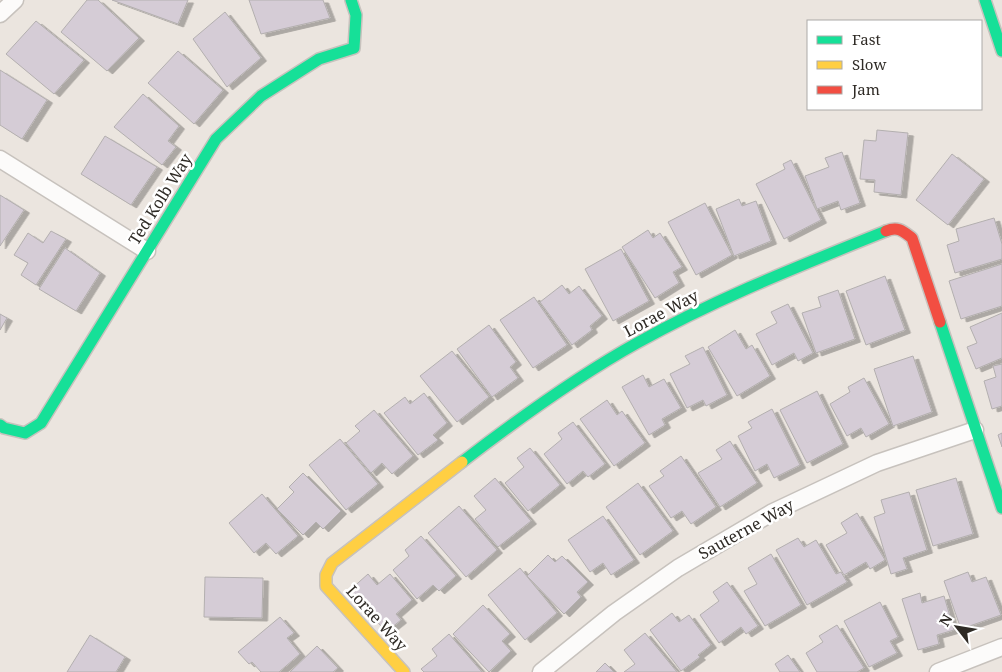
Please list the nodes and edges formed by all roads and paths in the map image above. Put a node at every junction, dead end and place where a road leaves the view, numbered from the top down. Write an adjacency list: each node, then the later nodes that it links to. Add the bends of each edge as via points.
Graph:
1 (15, 0): 4 (street)
2 (351, 0): 7 (street, Ted Kolb Way, via 356,15 354,48 319,59 261,96 216,139)
3 (985, 0): 5 (street)
4 (0, 14)
5 (1002, 51)
6 (0, 159): 7 (street)
7 (147, 251): 8 (street, Ted Kolb Way, via 41,422 25,433)
8 (0, 425)
9 (975, 430): 10 (street, Lorae Way); 12 (street, Lorae Way, via 912,238 901,229 893,228 741,290 670,325 534,408 332,563 326,575 326,586); 13 (street, Sauterne Way, via 877,463 773,512 678,568)
10 (1002, 508)
11 (1002, 646): 14 (street)
12 (404, 672)
13 (540, 672)
14 (938, 672)

